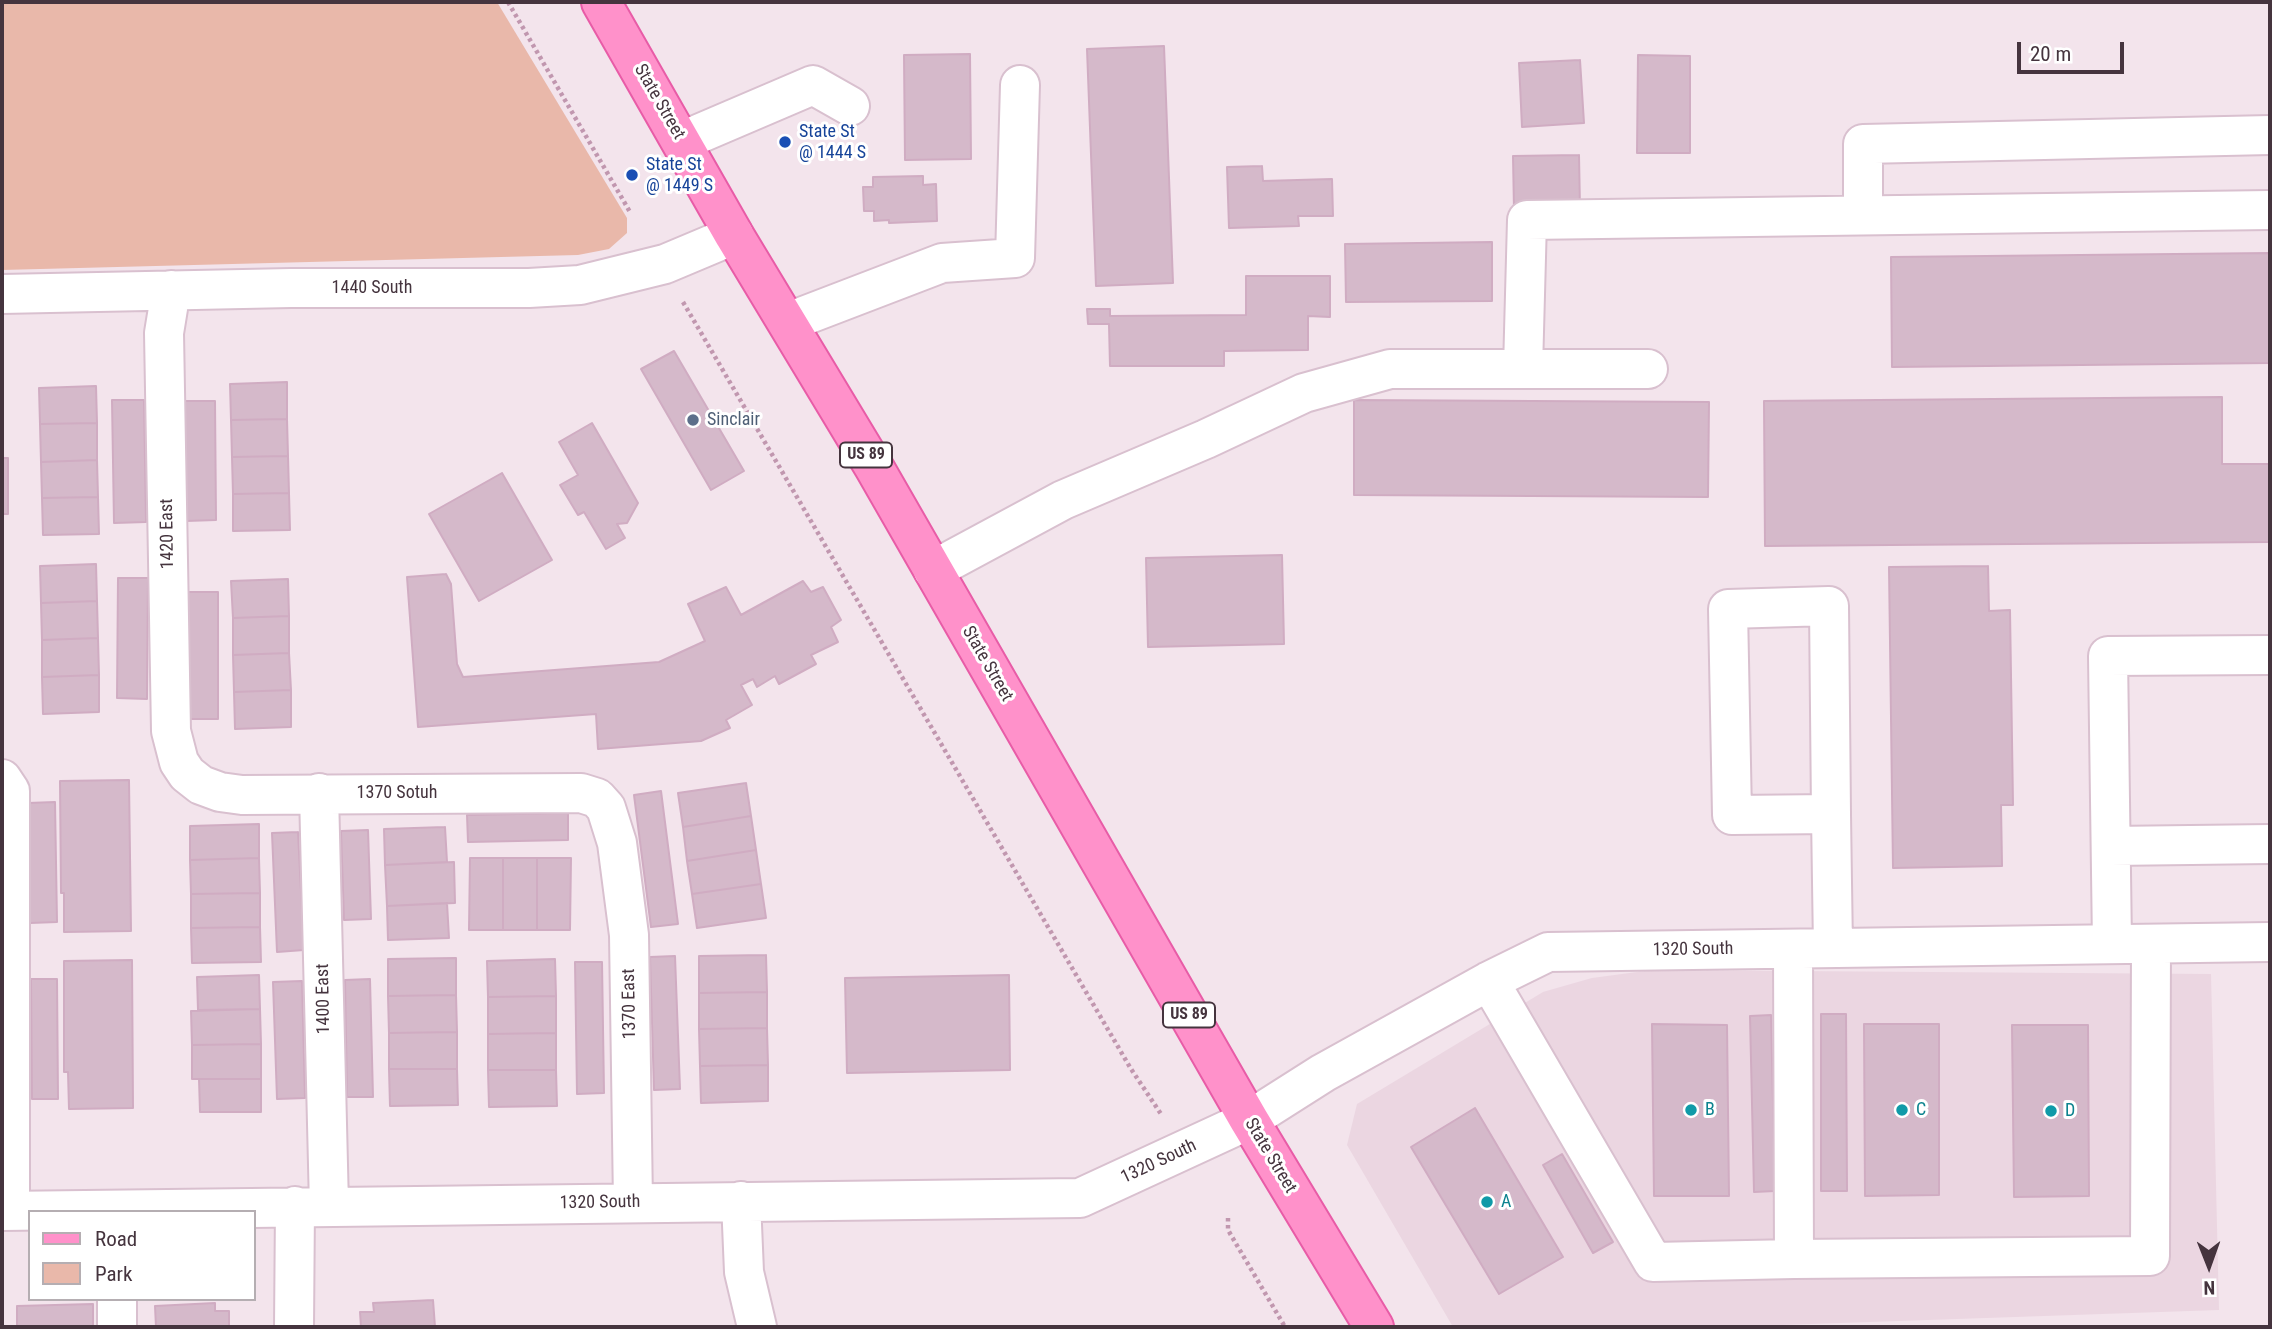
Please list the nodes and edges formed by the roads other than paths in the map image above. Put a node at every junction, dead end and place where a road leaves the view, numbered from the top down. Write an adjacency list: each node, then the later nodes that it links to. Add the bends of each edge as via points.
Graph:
1 (601, 2): 5 (main road, State Street / US 89)
2 (1020, 85): 11 (street, via 1015,258 942,263)
3 (850, 106): 5 (street, via 813,85)
4 (2270, 135): 7 (street, via 1863,144)
5 (682, 141): 8 (main road, State Street / US 89)
6 (2270, 210): 7 (street)
7 (1863, 215): 12 (street, via 1527,220)
8 (734, 235): 9 (street, 1440 South, via 665,264 580,285); 11 (main road, State Street / US 89)
9 (171, 290): 10 (street, 1440 South); 16 (street, 1420 East, via 164,333 171,731)
10 (2, 294)
11 (788, 323): 14 (main road, State Street / US 89)
12 (1523, 369): 13 (street); 14 (street, via 1390,369 1304,393 1063,500)
13 (1648, 369)
14 (933, 570): 29 (main road, State Street / US 89)
15 (2270, 655): 22 (street, via 2108,656)
16 (187, 774): 18 (street, 1370 Sotuh, via 201,786 220,792)
17 (2, 779): 34 (street, via 10,791)
18 (319, 793): 19 (street, 1370 Sotuh, via 581,793 597,798); 32 (street, 1400 East)
19 (606, 808): 31 (street, 1370 East, via 617,843 629,935)
20 (1831, 814): 20 (street, via 1829,606 1728,608 1732,815); 26 (street)
21 (2270, 844): 22 (street)
22 (2111, 846): 24 (street)
23 (2270, 942): 25 (street, 1320 South)
24 (2112, 944): 25 (street, 1320 South); 26 (street, 1320 South)
25 (2151, 944): 36 (street, via 2150,1256)
26 (1833, 948): 27 (street, 1320 South)
27 (1793, 949): 28 (street, 1320 South, via 1548,952); 36 (street)
28 (1489, 981): 29 (street, 1320 South, via 1323,1073); 36 (street, via 1653,1262)
29 (1249, 1120): 30 (street, 1320 South, via 1080,1198); 41 (main road, State Street / US 89)
30 (741, 1201): 31 (street, 1320 South); 40 (street, via 744,1272)
31 (633, 1203): 32 (street, 1320 South)
32 (312, 1206): 33 (street, 1320 South); 39 (street, 1400 East)
33 (155, 1210)
34 (6, 1211): 35 (street, 1320 South)
35 (28, 1211)
36 (1794, 1259)
37 (117, 1301): 38 (street)
38 (117, 1327)
39 (294, 1327)
40 (757, 1327)
41 (1374, 1327)

